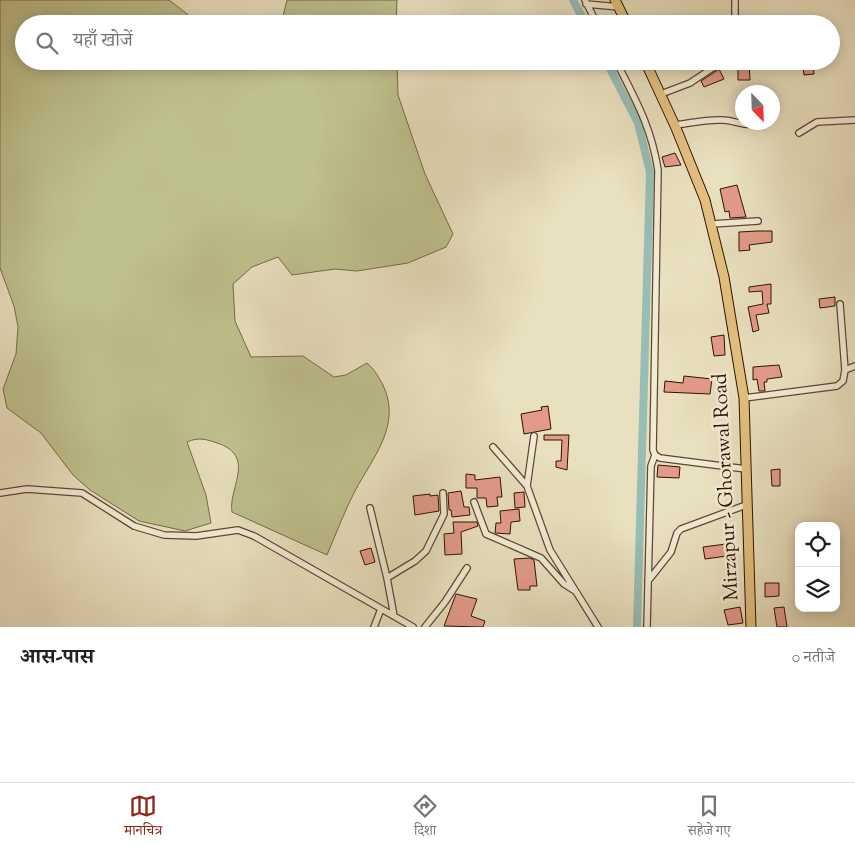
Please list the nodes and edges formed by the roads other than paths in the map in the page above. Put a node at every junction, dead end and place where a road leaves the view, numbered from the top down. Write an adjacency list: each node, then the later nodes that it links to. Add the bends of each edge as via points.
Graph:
1 (735, 0): 6 (street)
2 (585, 2): 3 (street); 4 (street)
3 (617, 3): 5 (main road)
4 (592, 15)
5 (623, 15)
6 (736, 15)
7 (621, 70): 23 (street, via 646,120 658,170)
8 (650, 70): 10 (main road, Mirzapur - Ghorawal Road)
9 (709, 70): 10 (street, via 690,83)
10 (662, 94): 13 (main road, Mirzapur - Ghorawal Road)
11 (855, 120): 14 (street, via 817,122)
12 (735, 123): 13 (street, via 713,120)
13 (675, 126): 16 (main road, Mirzapur - Ghorawal Road)
14 (798, 133)
15 (758, 221): 16 (street)
16 (712, 224): 20 (main road, Mirzapur - Ghorawal Road)
17 (840, 304): 19 (street)
18 (855, 366): 19 (street)
19 (845, 370): 20 (street, via 843,381 837,386)
20 (744, 398): 24 (main road, Mirzapur - Ghorawal Road)
21 (534, 436): 25 (street)
22 (493, 447): 25 (street)
23 (655, 456): 24 (street); 33 (street, via 651,466)
24 (746, 469): 29 (main road, Mirzapur - Ghorawal Road)
25 (527, 486): 34 (street, via 550,550)
26 (0, 493): 35 (street, via 27,489 82,494 134,526 164,535 196,536 238,530)
27 (443, 493): 32 (street, via 444,514 426,551)
28 (474, 502): 34 (street, via 486,534 541,558 564,584)
29 (746, 505): 33 (street, via 681,529 671,552); 42 (main road, Mirzapur - Ghorawal Road)
30 (370, 508): 32 (street)
31 (467, 568): 39 (street)
32 (387, 578): 36 (street)
33 (648, 582): 41 (street)
34 (577, 592): 40 (street)
35 (381, 609): 36 (street); 37 (street)
36 (394, 616): 38 (street)
37 (374, 627)
38 (413, 627)
39 (425, 627)
40 (598, 627)
41 (647, 627)
42 (751, 627)

